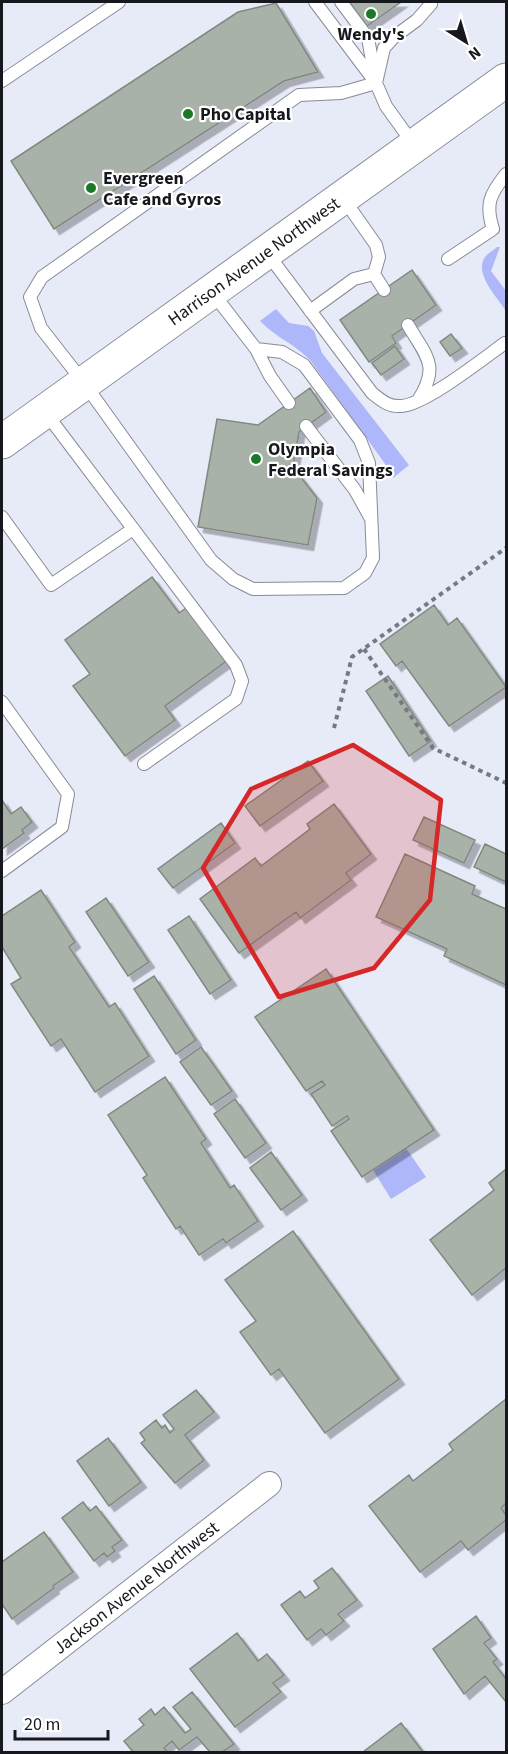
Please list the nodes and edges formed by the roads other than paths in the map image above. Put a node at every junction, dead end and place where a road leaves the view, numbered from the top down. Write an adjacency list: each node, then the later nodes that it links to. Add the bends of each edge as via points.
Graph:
1 (119, 2): 6 (lane)
2 (315, 2): 7 (lane)
3 (341, 2): 7 (lane, via 368,38)
4 (430, 2): 7 (lane, via 417,20 384,48)
5 (507, 80): 8 (main road, Harrison Avenue Northwest)
6 (2, 81)
7 (376, 83): 8 (lane, via 386,106); 20 (lane, via 341,93 299,95 42,277 30,297 41,328)
8 (415, 146): 10 (main road, Harrison Avenue Northwest)
9 (507, 174): 12 (lane, via 494,189 488,211 493,229)
10 (343, 197): 11 (main road, Harrison Avenue Northwest); 13 (lane, via 376,245 379,257)
11 (266, 252): 15 (main road, Harrison Avenue Northwest); 16 (lane)
12 (448, 259)
13 (374, 274): 14 (lane); 16 (lane, via 354,279)
14 (384, 290)
15 (212, 291): 19 (lane); 20 (main road, Harrison Avenue Northwest)
16 (310, 311): 21 (lane, via 372,393 388,405 403,406)
17 (408, 325): 21 (lane, via 430,362 429,383)
18 (505, 343): 21 (lane)
19 (256, 349): 22 (lane); 27 (lane, via 282,352 304,365 360,440 369,463)
20 (84, 383): 23 (main road, Harrison Avenue Northwest); 27 (lane, via 211,560 233,579 253,589 344,588 365,573 372,558)
21 (418, 400)
22 (289, 403)
23 (44, 411): 25 (main road, Harrison Avenue Northwest); 28 (lane)
24 (306, 426): 27 (lane, via 355,490)
25 (2, 442)
26 (2, 517): 28 (lane, via 51,585)
27 (370, 518)
28 (134, 529): 30 (lane, via 236,665 242,681 236,699)
29 (2, 702): 31 (lane, via 68,794 62,828)
30 (144, 764)
31 (2, 871)
32 (269, 1484): 33 (street, Jackson Avenue Northwest)
33 (2, 1692)

